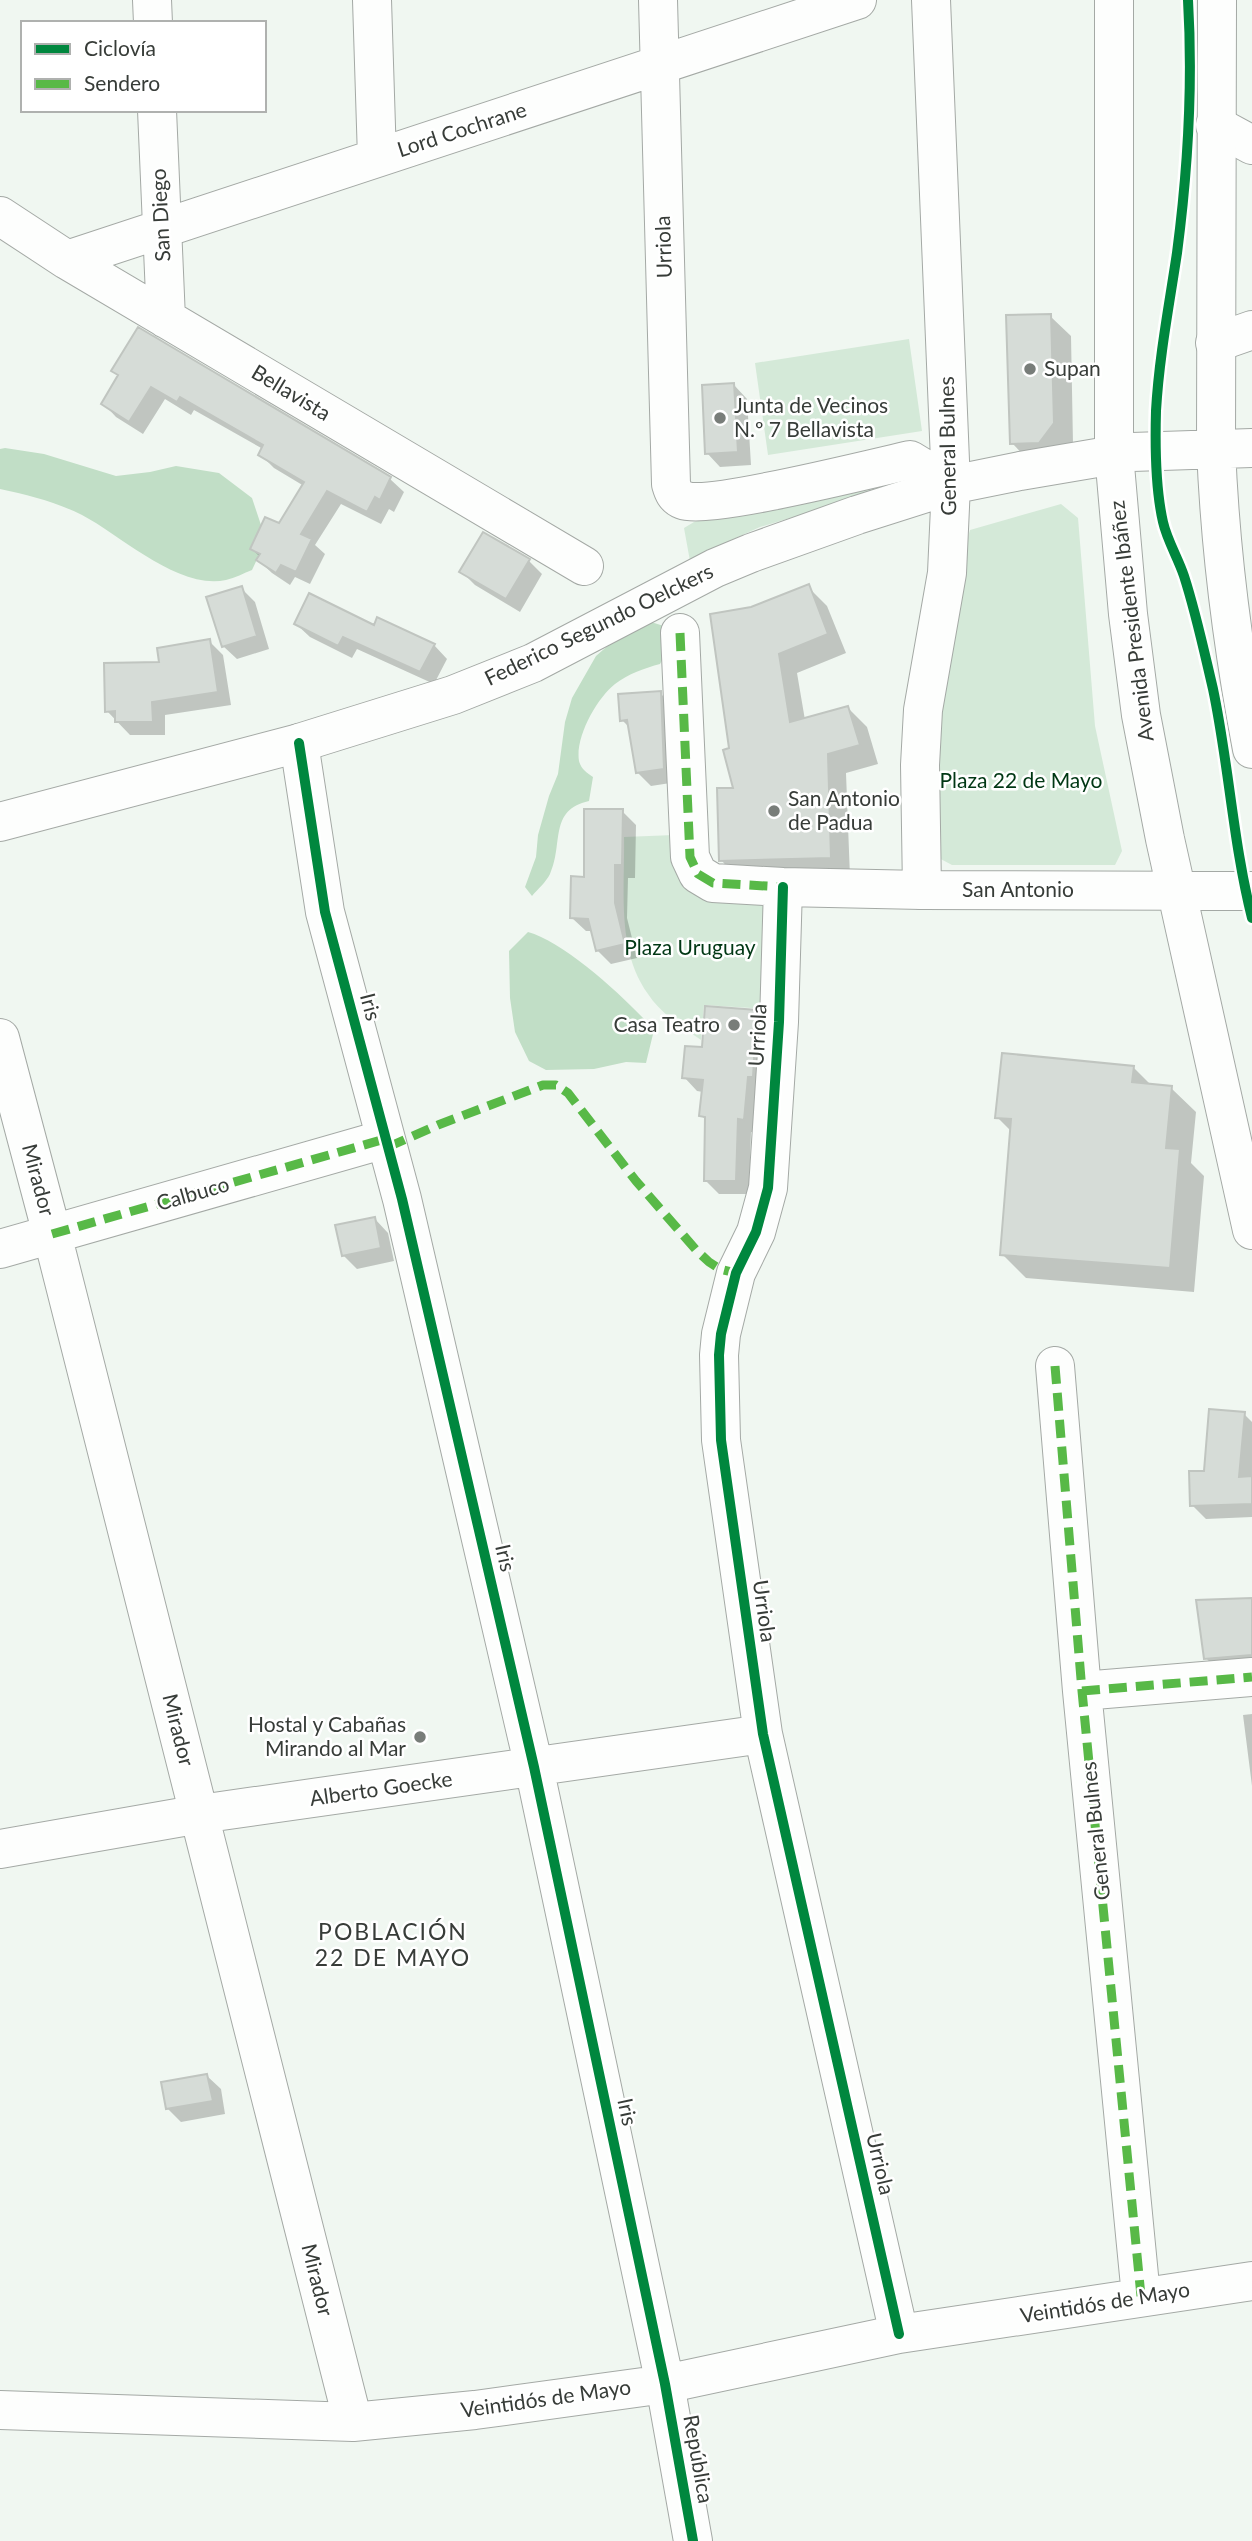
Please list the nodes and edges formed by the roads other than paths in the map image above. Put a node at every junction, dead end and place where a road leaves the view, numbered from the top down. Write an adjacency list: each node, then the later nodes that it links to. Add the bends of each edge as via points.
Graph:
1 (152, 0): 8 (street)
2 (372, 0): 13 (street)
3 (657, 0): 9 (street, Urriola)
4 (856, 0): 9 (street, Lord Cochrane)
5 (931, 0): 22 (street, General Bulnes)
6 (1114, 0): 21 (street, Avenida Presidente Ibáñez)
7 (1217, 0): 11 (street)
8 (153, 21)
9 (658, 65): 13 (street, Lord Cochrane); 22 (street, Urriola, via 674,494 692,502 726,498 911,460)
10 (157, 112): 15 (street, San Diego)
11 (1215, 125): 12 (street); 19 (street)
12 (1252, 145)
13 (377, 158): 15 (street, Lord Cochrane)
14 (0, 216): 16 (street, Bellavista)
15 (162, 229): 16 (street, Lord Cochrane); 17 (street, San Diego)
16 (67, 260): 17 (street, Bellavista)
17 (166, 319): 23 (street, Bellavista)
18 (1252, 330): 19 (street)
19 (1215, 343): 20 (street)
20 (1234, 448): 21 (street, Federico Segundo Oelckers); 26 (street, via 1219,505 1231,620)
21 (1114, 454): 22 (street, Federico Segundo Oelckers); 30 (street, Avenida Presidente Ibáñez, via 1141,715)
22 (951, 485): 25 (street, Federico Segundo Oelckers, via 751,552 533,663 453,695); 29 (street, General Bulnes, via 947,573 922,710)
23 (584, 566)
24 (680, 633): 28 (street, via 690,857 698,874 713,883)
25 (299, 744): 27 (street, Federico Segundo Oelckers); 33 (street, Iris, via 325,912)
26 (1252, 749)
27 (0, 822)
28 (783, 887): 29 (street, San Antonio); 40 (street, Urriola, via 768,1188 756,1232 733,1284 719,1355 721,1440)
29 (922, 890): 30 (street, San Antonio)
30 (1177, 891): 31 (street, San Antonio); 34 (street, Avenida Presidente Ibáñez)
31 (1252, 891)
32 (0, 1038): 35 (street, Mirador)
33 (385, 1139): 35 (street, Calbuco); 41 (street, Iris)
34 (1252, 1230)
35 (52, 1234): 36 (street, Calbuco); 42 (street, Mirador)
36 (0, 1249)
37 (1055, 1366): 39 (street, General Bulnes)
38 (1252, 1677): 39 (street)
39 (1082, 1692): 45 (street, General Bulnes)
40 (763, 1734): 41 (street, Alberto Goecke); 46 (street, Urriola)
41 (534, 1768): 42 (street, Alberto Goecke); 47 (street, Iris)
42 (200, 1814): 43 (street, Alberto Goecke); 49 (street, Mirador)
43 (0, 1849)
44 (1252, 2281): 45 (street, Veintidós de Mayo)
45 (1141, 2296): 46 (street, Veintidós de Mayo)
46 (899, 2334): 47 (street, Veintidós de Mayo)
47 (664, 2384): 49 (street, Veintidós de Mayo); 50 (street, República)
48 (0, 2410): 49 (street, Veintidós de Mayo)
49 (353, 2422)
50 (693, 2541)

